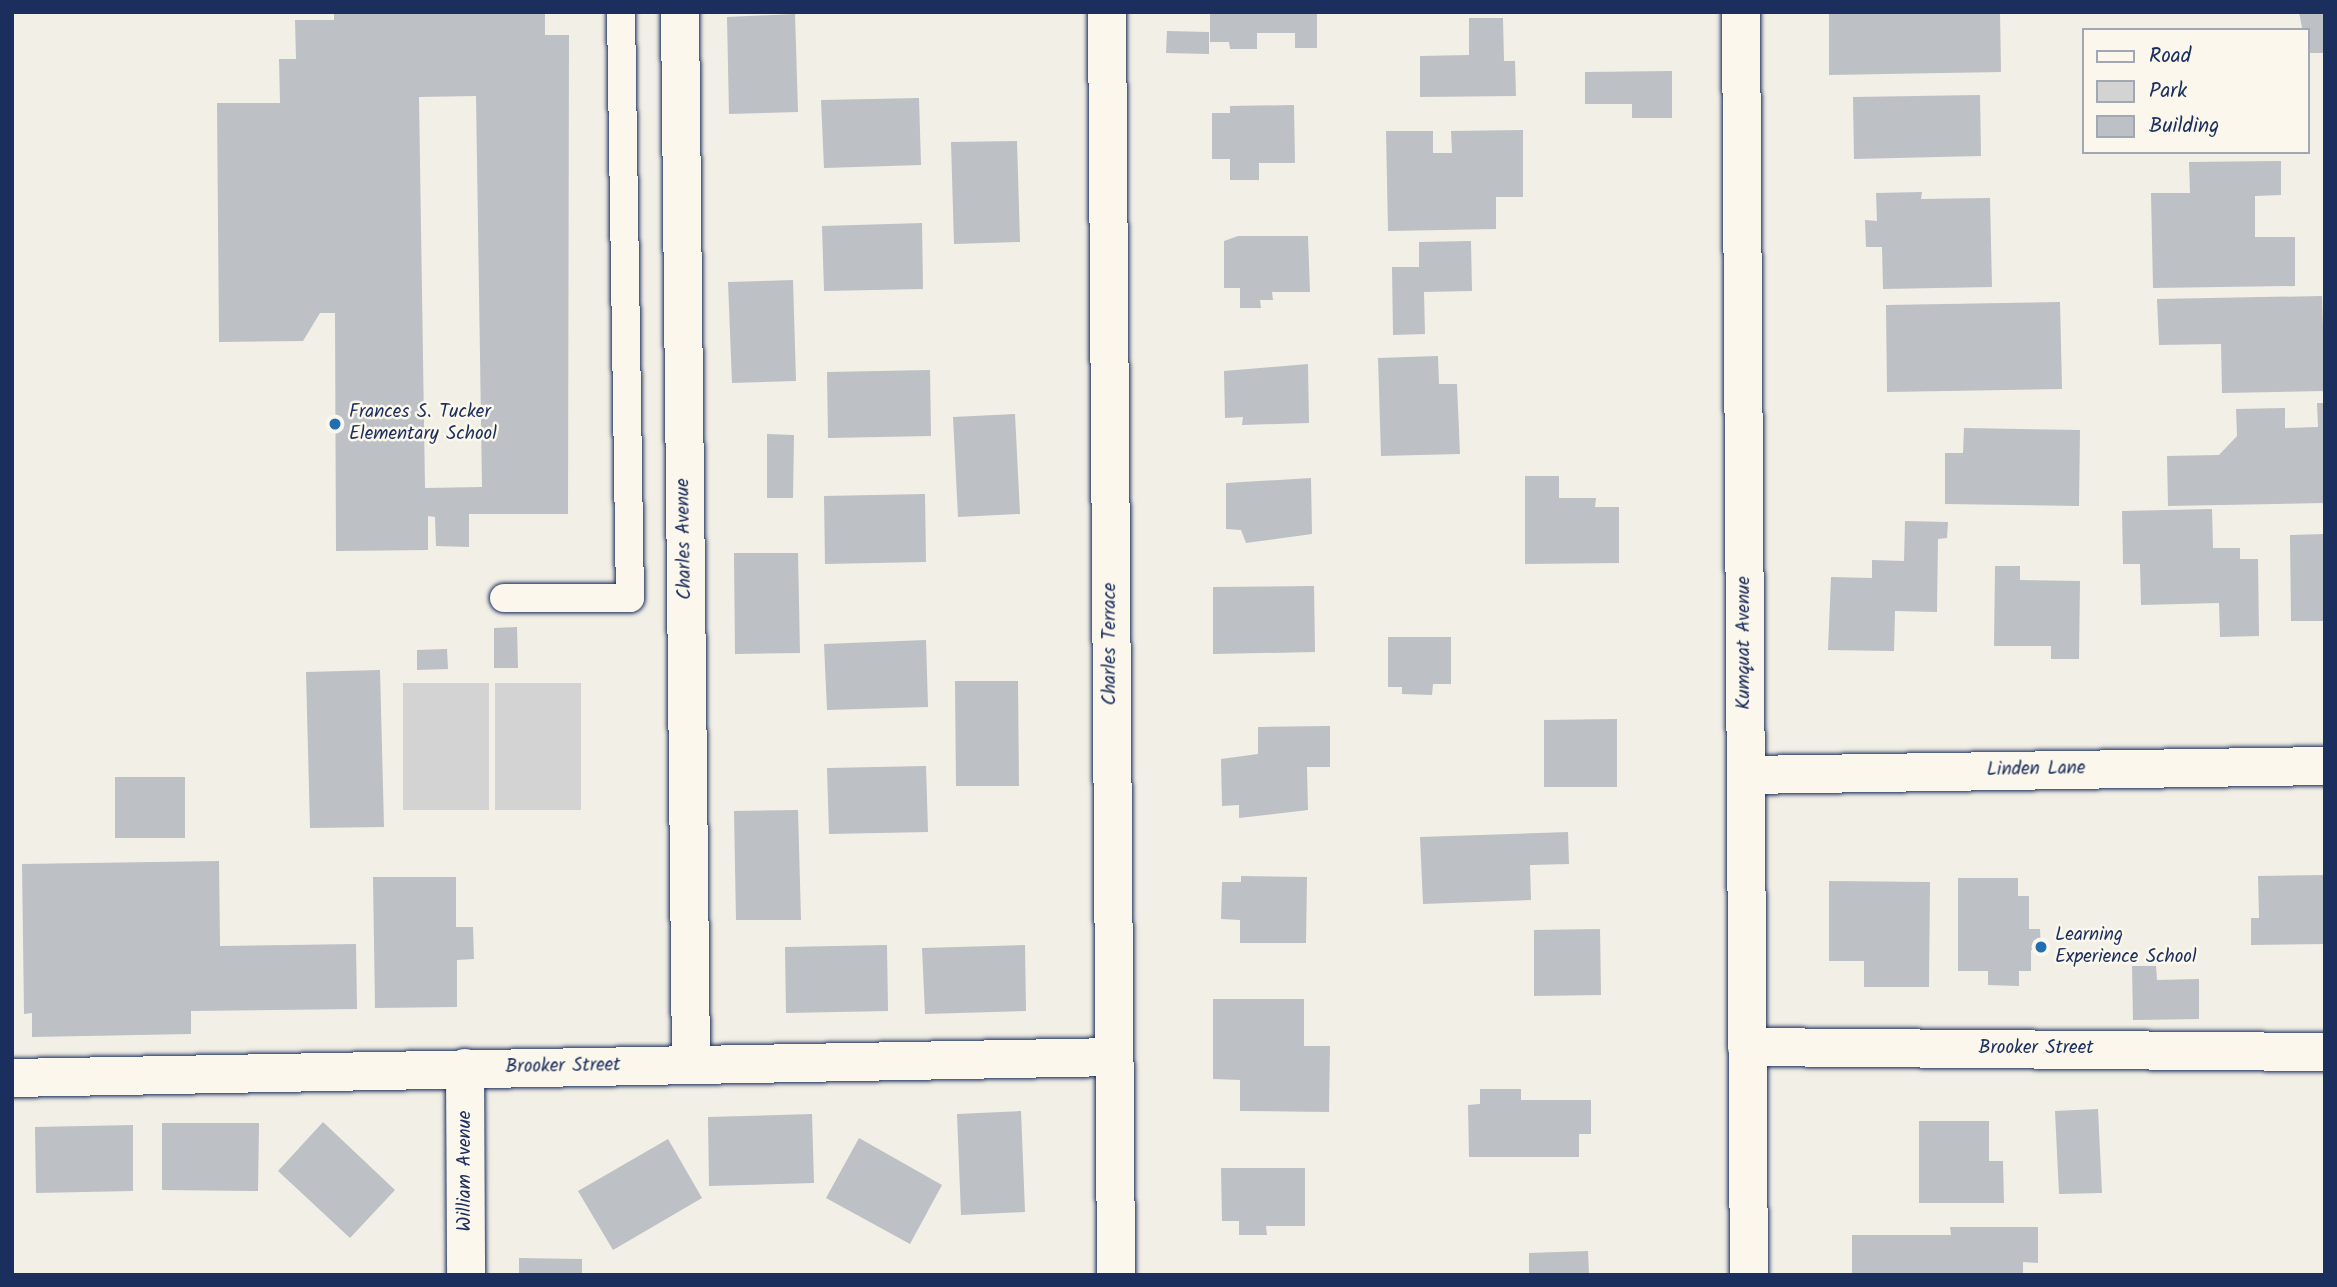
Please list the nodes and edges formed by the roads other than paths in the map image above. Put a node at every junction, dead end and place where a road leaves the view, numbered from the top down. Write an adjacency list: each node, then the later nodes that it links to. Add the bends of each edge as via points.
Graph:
1 (621, 12): 5 (lane, via 629,598)
2 (680, 12): 11 (street, Charles Avenue)
3 (1107, 12): 10 (street, Charles Terrace)
4 (1741, 12): 7 (street, Kumquat Avenue)
5 (504, 598)
6 (2325, 766): 7 (street, Linden Lane)
7 (1746, 775): 8 (street, Kumquat Avenue)
8 (1747, 1047): 9 (street, Brooker Street); 16 (street, Kumquat Avenue)
9 (2325, 1052)
10 (1114, 1057): 11 (street, Brooker Street); 15 (street, Charles Terrace)
11 (691, 1065): 12 (street, Brooker Street)
12 (465, 1068): 13 (street, Brooker Street); 14 (street, William Avenue)
13 (12, 1078)
14 (466, 1275)
15 (1116, 1275)
16 (1749, 1275)

